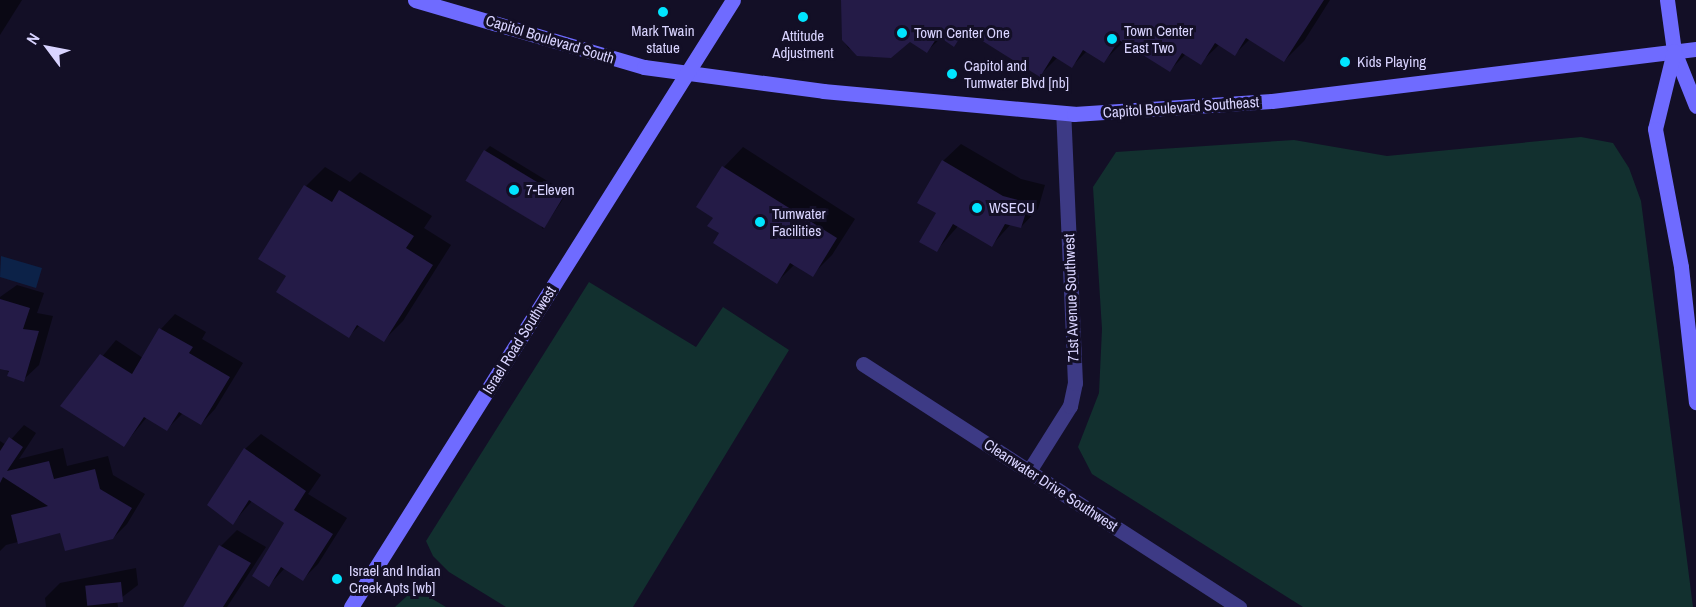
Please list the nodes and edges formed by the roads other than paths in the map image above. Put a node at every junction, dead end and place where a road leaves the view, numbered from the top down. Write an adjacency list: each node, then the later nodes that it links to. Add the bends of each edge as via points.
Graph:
1 (415, 0): 6 (main road, Capitol Boulevard South, via 644,67)
2 (733, 0): 6 (main road, Israel Road Southwest)
3 (1667, 0): 5 (main road)
4 (1696, 50): 5 (main road, Capitol Boulevard Southeast)
5 (1674, 51): 7 (main road); 8 (main road, Capitol Boulevard Southeast, via 1272,101); 10 (main road, via 1655,129 1681,267)
6 (686, 73): 8 (main road, Capitol Boulevard Southeast, via 823,91); 12 (main road, Israel Road Southwest)
7 (1696, 106)
8 (1063, 113): 11 (street, 71st Avenue Southwest, via 1075,382 1070,406)
9 (863, 364): 11 (street, Cleanwater Drive Southwest)
10 (1696, 402)
11 (1029, 471): 13 (street, Cleanwater Drive Southwest)
12 (351, 607)
13 (1239, 607)

